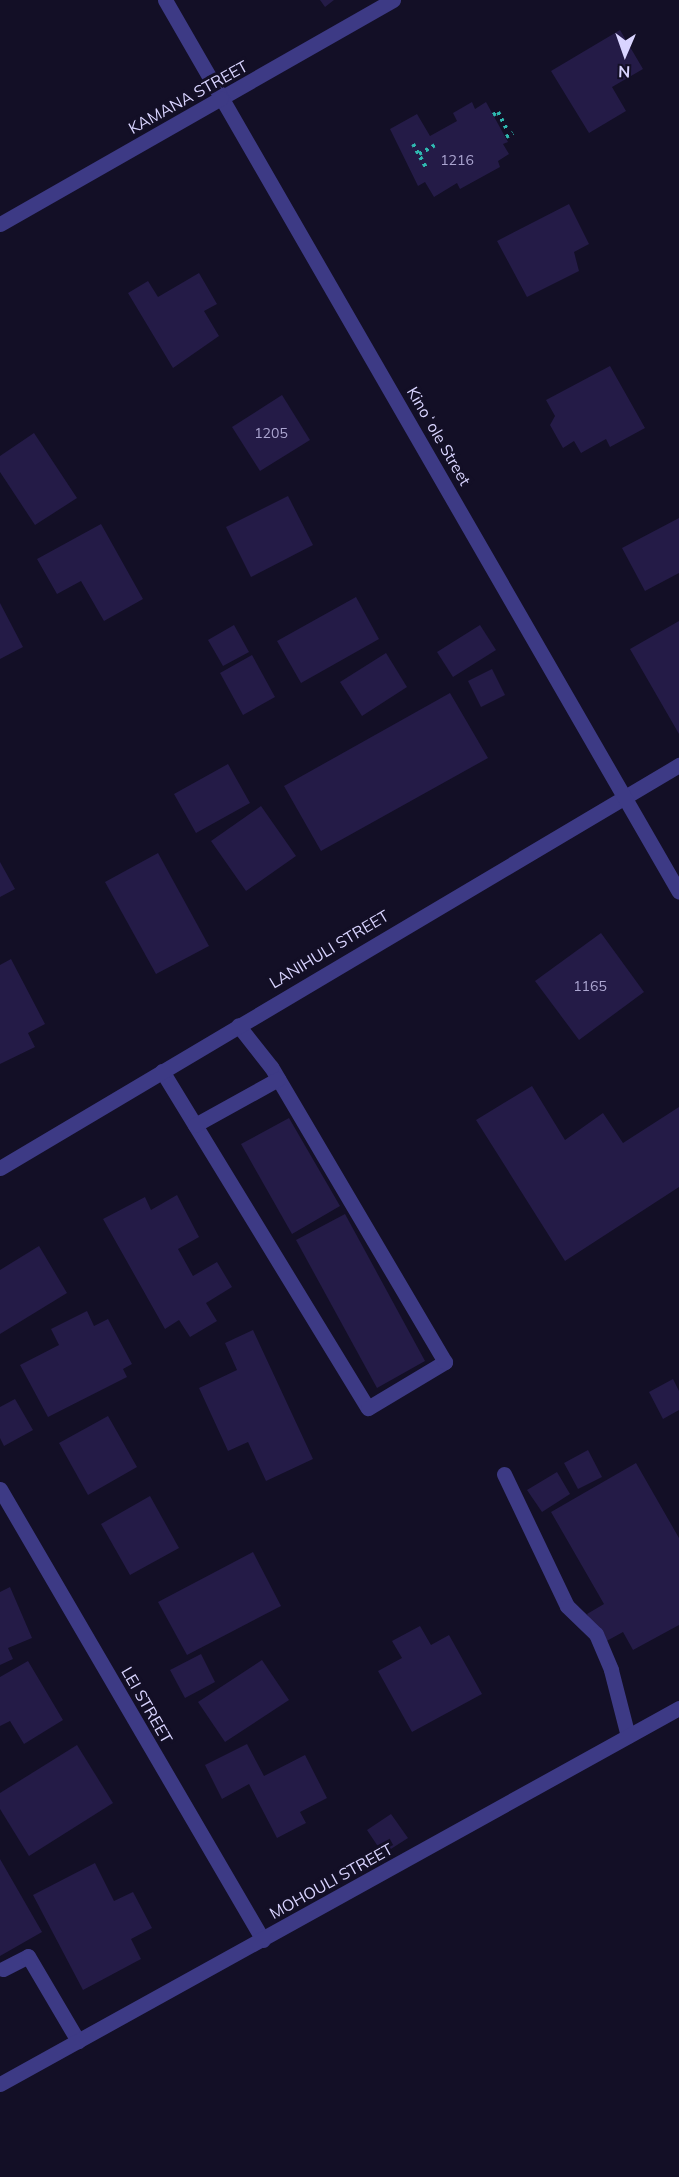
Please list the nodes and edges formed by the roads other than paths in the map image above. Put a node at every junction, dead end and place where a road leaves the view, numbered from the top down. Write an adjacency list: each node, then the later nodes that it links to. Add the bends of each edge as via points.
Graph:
1 (165, 0): 3 (street, Kinoʻole Street)
2 (393, 0): 3 (street, KAMANA STREET)
3 (221, 98): 4 (street, KAMANA STREET); 6 (street, Kinoʻole Street)
4 (0, 224)
5 (679, 765): 6 (street, LANIHULI STREET)
6 (624, 795): 7 (street, Kinoʻole Street); 8 (street, LANIHULI STREET)
7 (679, 892)
8 (238, 1025): 9 (street, LANIHULI STREET); 10 (street)
9 (162, 1071): 11 (street); 12 (street, LANIHULI STREET)
10 (278, 1079): 11 (street); 11 (street, via 445,1362 368,1408)
11 (195, 1125)
12 (0, 1168)
13 (504, 1474): 16 (street, via 567,1606 596,1635 611,1670)
14 (0, 1489): 17 (street, LEI STREET)
15 (679, 1708): 16 (street, MOHOULI STREET)
16 (628, 1736): 17 (street, MOHOULI STREET)
17 (263, 1940): 19 (street, MOHOULI STREET)
18 (3, 1969): 19 (street, via 28,1956)
19 (78, 2041): 20 (street, MOHOULI STREET)
20 (0, 2084)

